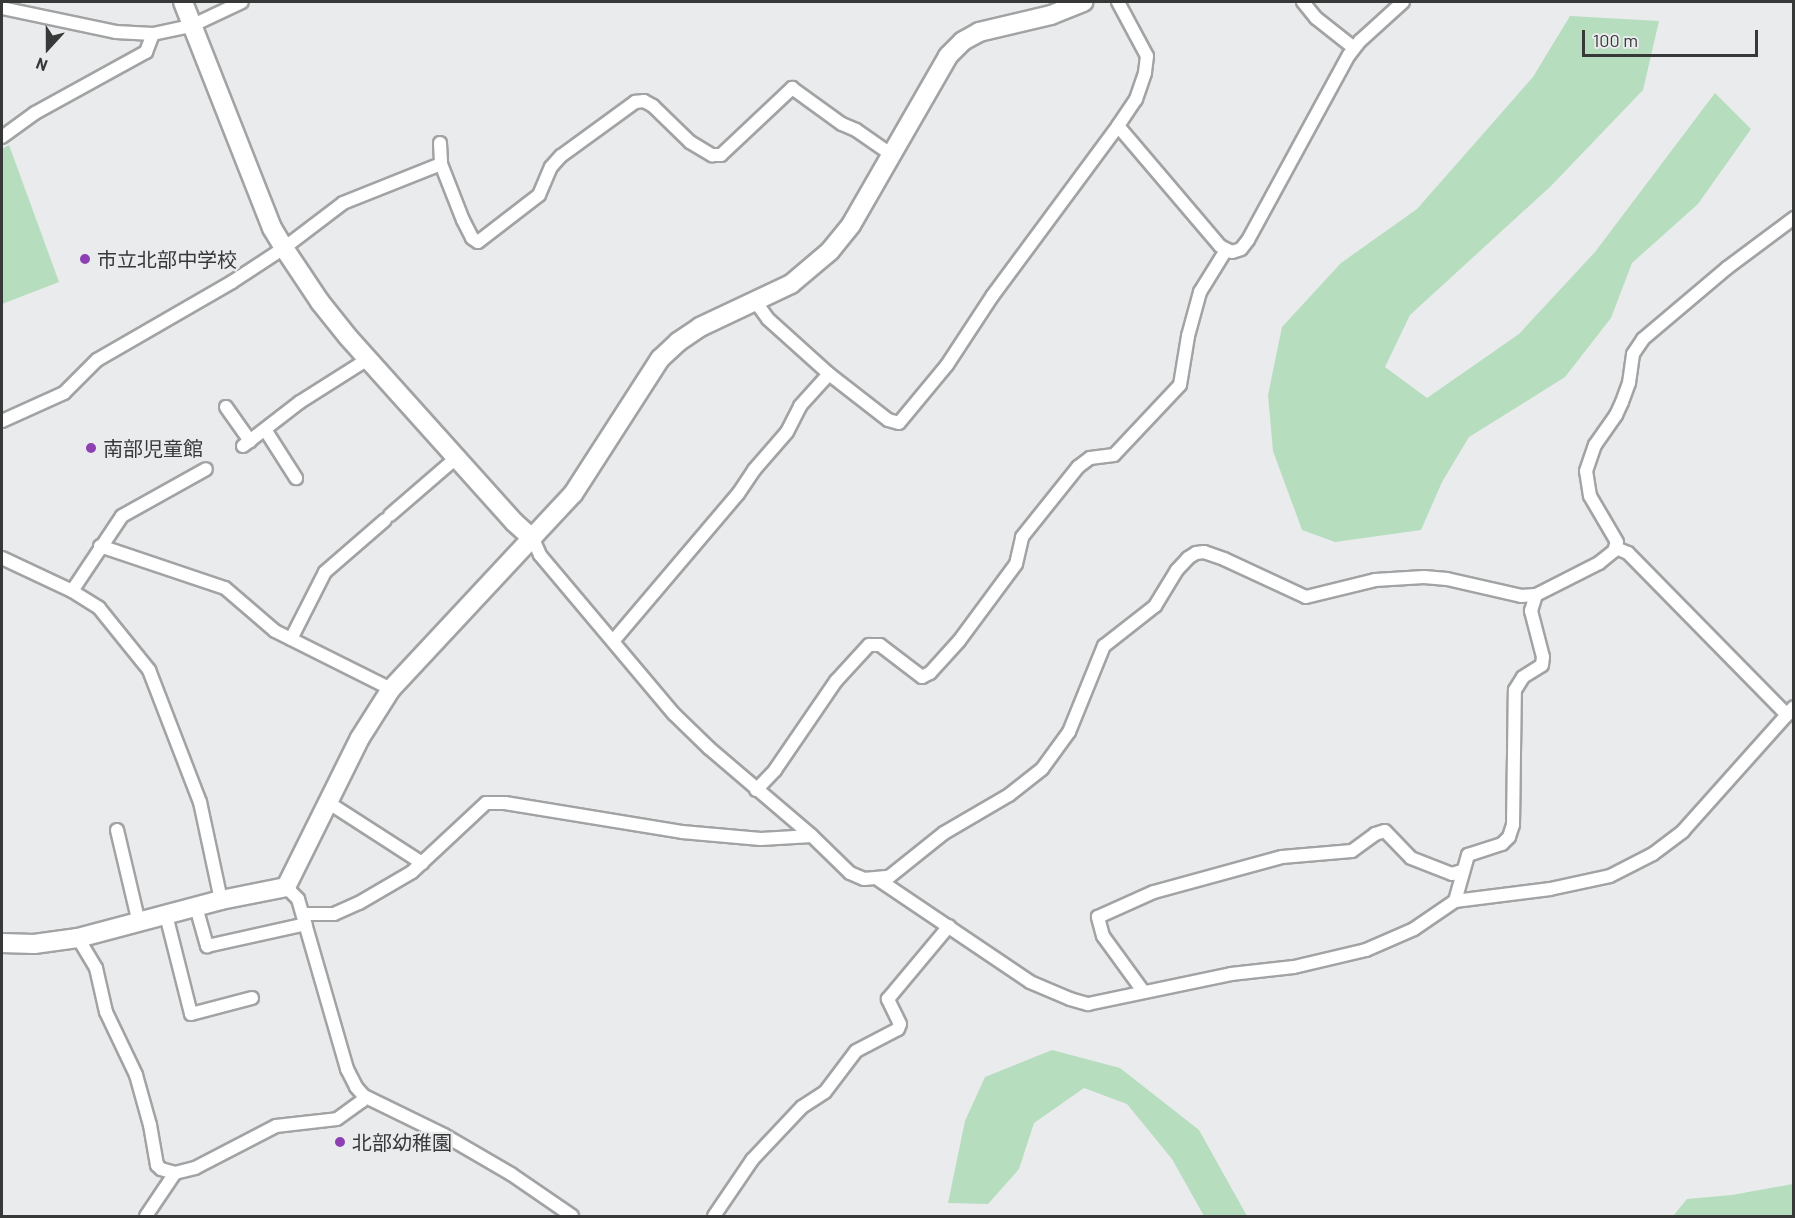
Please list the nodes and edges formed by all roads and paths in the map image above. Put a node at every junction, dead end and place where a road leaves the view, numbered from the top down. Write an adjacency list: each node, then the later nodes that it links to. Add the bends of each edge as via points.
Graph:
1 (183, 2): 8 (street)
2 (242, 2): 8 (street)
3 (1084, 2): 14 (street, via 1051,15 979,32 963,41 948,56)
4 (1118, 2): 11 (street, via 1147,56 1138,92)
5 (1304, 2): 10 (street, via 1316,18)
6 (1402, 2): 10 (street)
7 (2, 8): 9 (street, via 116,32)
8 (191, 26): 9 (street); 17 (street, via 272,228)
9 (153, 34): 12 (street, via 146,52 35,113)
10 (1354, 48): 18 (street, via 1248,240 1236,252)
11 (1118, 126): 18 (street); 21 (street, via 904,420 888,420)
12 (2, 137)
13 (440, 143): 15 (street)
14 (892, 155): 15 (street, via 792,88 721,155 712,155 690,142 653,106 635,102 561,156 551,167 539,195 478,242 463,220); 19 (street, via 830,251 791,284)
15 (441, 164): 17 (street, via 343,203)
16 (1794, 218): 30 (street, via 1727,268 1643,339 1633,354 1622,402 1595,445 1586,471 1590,496 1617,538)
17 (284, 248): 20 (street, via 320,302); 23 (street, via 97,360 64,393)
18 (1226, 249): 38 (street, via 1200,292 1180,385 1114,455 1090,458 1077,467 1022,537 1016,564 959,641 922,677 880,645 869,645 836,681 776,770)
19 (755, 301): 21 (street, via 768,319); 28 (street, via 700,327 660,359 573,494)
20 (368, 359): 24 (street, via 300,402); 25 (street)
21 (829, 374): 35 (street, via 800,406 787,432 738,494)
22 (226, 407): 24 (street, via 246,444)
23 (2, 421)
24 (266, 431): 27 (street)
25 (456, 459): 28 (street); 34 (street, via 325,572)
26 (206, 469): 29 (street, via 122,516)
27 (296, 478)
28 (533, 539): 35 (street, via 540,555); 36 (street)
29 (100, 546): 32 (street); 34 (street, via 225,588)
30 (1616, 548): 33 (street, via 1599,563); 37 (street, via 1628,553)
31 (2, 558): 32 (street)
32 (72, 591): 46 (street, via 99,608 149,670 200,802)
33 (1536, 595): 43 (street, via 1531,612 1543,657 1542,665 1523,677 1515,690 1513,825 1502,844 1468,855); 44 (street, via 1521,596 1424,577 1376,580 1306,597 1224,558 1197,553 1177,570 1149,612 1104,646 1069,732 1042,769 1009,795 944,833 898,872)
34 (291, 639): 36 (street)
35 (614, 640): 38 (street, via 674,714)
36 (391, 689): 39 (street, via 360,738)
37 (1790, 711): 47 (street, via 1683,831 1653,854 1610,876 1587,882)
38 (756, 790): 41 (street)
39 (328, 803): 42 (street); 45 (street)
40 (117, 830): 51 (street)
41 (812, 836): 42 (street, via 761,840 682,832 486,802); 44 (street, via 850,873)
42 (422, 863): 50 (street, via 342,910)
43 (1462, 871): 47 (street); 55 (street, via 1452,874 1411,858 1385,831 1352,851 1282,857 1154,892 1098,917 1103,936)
44 (879, 880): 52 (street)
45 (286, 887): 46 (street); 50 (street, via 298,899)
46 (221, 900): 48 (street)
47 (1455, 901): 55 (street, via 1414,929 1366,950 1294,967)
48 (196, 907): 49 (street); 50 (street, via 207,946)
49 (166, 915): 51 (street); 56 (street, via 191,1014)
50 (304, 919): 57 (street, via 347,1069)
51 (139, 923): 53 (street)
52 (949, 926): 55 (street, via 1030,982 1070,999 1088,1004); 61 (street, via 888,999 900,1024 898,1029 856,1051 825,1092 802,1107 752,1160)
53 (78, 938): 54 (street, via 34,944); 58 (street, via 96,968 106,1012 136,1075 158,1165)
54 (2, 943)
55 (1143, 991)
56 (252, 998)
57 (364, 1096): 58 (street, via 337,1119 276,1126 195,1168); 60 (street, via 444,1135)
58 (175, 1173): 59 (street)
59 (146, 1216)
60 (572, 1216)
61 (714, 1216)

